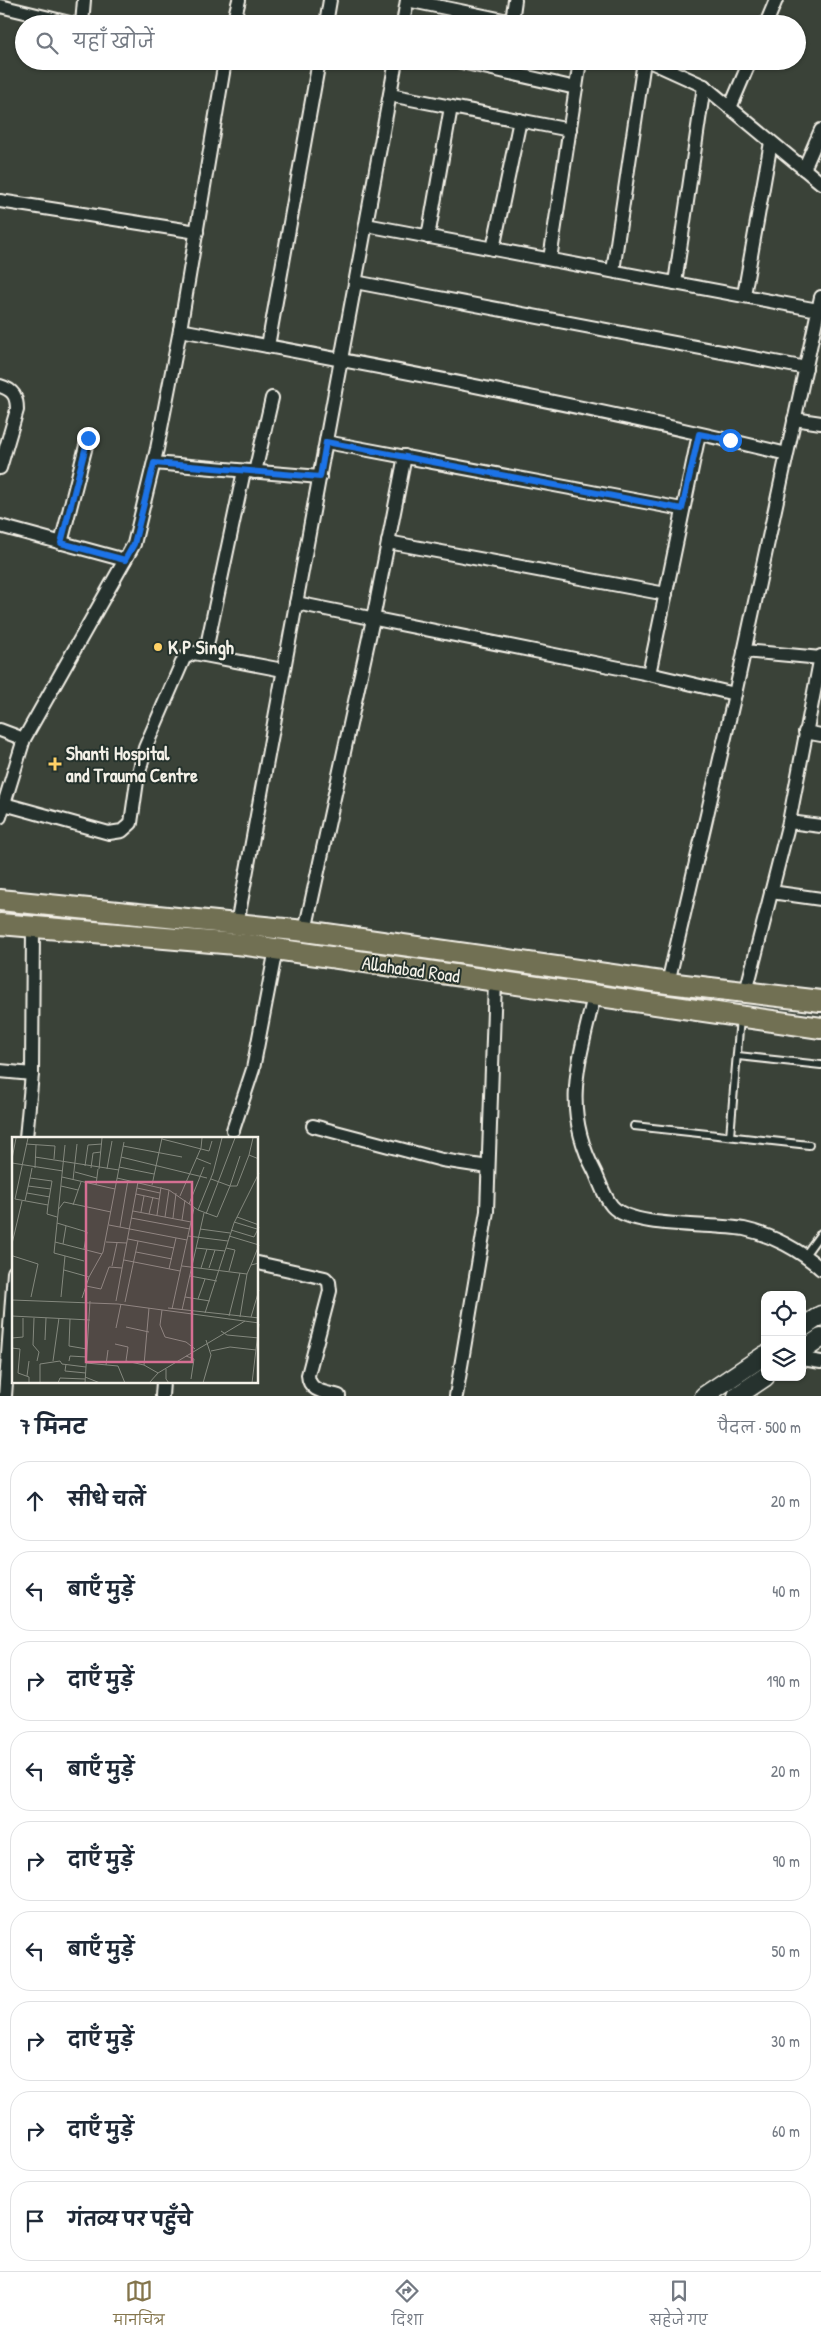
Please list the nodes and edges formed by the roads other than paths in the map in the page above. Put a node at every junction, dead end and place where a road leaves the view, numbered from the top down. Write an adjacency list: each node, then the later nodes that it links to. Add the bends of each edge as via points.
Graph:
1 (84, 0): 9 (street)
2 (238, 0): 10 (street)
3 (330, 0): 11 (street)
4 (407, 0): 12 (street); 13 (street)
5 (515, 0): 14 (street)
6 (776, 0): 15 (street)
7 (0, 6): 8 (street)
8 (37, 15)
9 (83, 15)
10 (235, 15)
11 (328, 15)
12 (404, 15)
13 (479, 15)
14 (516, 15)
15 (770, 15)
16 (223, 70): 37 (street)
17 (317, 70): 47 (street)
18 (394, 70): 26 (street)
19 (497, 70): 25 (street)
20 (579, 70): 25 (street)
21 (643, 70): 41 (street)
22 (669, 70): 24 (street)
23 (746, 70): 28 (street)
24 (704, 86): 28 (street); 43 (street)
25 (576, 88): 30 (street)
26 (390, 95): 27 (street); 36 (street)
27 (451, 107): 29 (street); 38 (street)
28 (730, 108): 32 (street)
29 (520, 120): 30 (street); 39 (street)
30 (570, 130): 40 (street)
31 (821, 130): 33 (street)
32 (771, 142): 33 (street); 44 (street)
33 (804, 169): 34 (street)
34 (821, 183)
35 (0, 201): 37 (street)
36 (366, 225): 38 (street); 42 (street)
37 (196, 232): 46 (street)
38 (428, 237): 39 (street)
39 (494, 249): 40 (street)
40 (550, 259): 41 (street)
41 (613, 271): 43 (street)
42 (355, 282): 48 (street); 49 (street)
43 (675, 282): 44 (street)
44 (744, 296): 45 (street)
45 (820, 303): 49 (street)
46 (180, 330): 47 (street); 59 (street)
47 (268, 346): 48 (street)
48 (341, 359): 54 (street); 56 (street)
49 (806, 368): 52 (street)
50 (0, 386): 60 (street, via 9,389 16,396 17,403)
51 (272, 398): 61 (street)
52 (794, 419): 53 (street); 57 (street)
53 (821, 423)
54 (699, 434): 57 (street); 63 (street)
55 (88, 438): 66 (street)
56 (326, 442): 58 (street); 62 (street)
57 (787, 454): 71 (street)
58 (405, 456): 63 (street); 65 (street)
59 (154, 463): 61 (street); 67 (street, via 134,544)
60 (0, 468)
61 (250, 472): 62 (street); 72 (street)
62 (320, 477): 69 (street)
63 (682, 509): 68 (street)
64 (0, 526): 66 (street)
65 (388, 542): 68 (street); 70 (street)
66 (61, 543): 67 (street)
67 (125, 560): 80 (street)
68 (666, 594): 75 (street)
69 (296, 603): 70 (street); 74 (street)
70 (373, 619): 75 (street); 91 (street)
71 (744, 651): 73 (street); 76 (street)
72 (205, 655): 74 (street); 81 (street, via 189,654 181,663 145,748 136,781 131,824 127,828 109,833)
73 (821, 658): 78 (street)
74 (283, 670): 89 (street)
75 (649, 674): 76 (street)
76 (735, 694): 94 (street)
77 (0, 730): 80 (street)
78 (806, 732): 79 (street); 83 (street)
79 (821, 735)
80 (24, 739): 81 (street)
81 (4, 804): 82 (street)
82 (0, 817)
83 (789, 822): 84 (street); 85 (street)
84 (821, 826)
85 (771, 892): 86 (street); 95 (street)
86 (821, 899)
87 (0, 900): 89 (main road)
88 (0, 924): 90 (main road, Allahabad Road)
89 (237, 924): 91 (main road)
90 (33, 927): 92 (main road, Allahabad Road); 103 (street)
91 (305, 930): 94 (main road)
92 (276, 949): 93 (main road, Allahabad Road); 106 (street, via 253,1069)
93 (495, 981): 96 (main road, Allahabad Road); 110 (street)
94 (668, 983): 95 (main road)
95 (746, 992): 97 (main road)
96 (594, 996): 98 (main road, Allahabad Road); 112 (street, via 576,1080 574,1110 586,1156 612,1206 622,1214 654,1222 745,1229)
97 (821, 1000)
98 (740, 1018): 99 (main road, Allahabad Road); 100 (lane)
99 (821, 1028)
100 (738, 1056): 101 (lane); 107 (lane)
101 (821, 1065)
102 (0, 1071): 103 (street)
103 (32, 1074): 108 (street)
104 (313, 1126): 110 (street, via 442,1160)
105 (634, 1126): 107 (lane)
106 (233, 1130)
107 (730, 1136): 109 (lane)
108 (26, 1137)
109 (809, 1145)
110 (488, 1167): 128 (street, via 487,1211)
111 (821, 1233): 112 (lane)
112 (806, 1255): 114 (street)
113 (259, 1263): 127 (street, via 325,1278 329,1282 330,1291 308,1374 311,1386)
114 (821, 1269)
115 (12, 1278): 116 (street)
116 (6, 1298): 123 (street)
117 (821, 1315): 118 (main road)
118 (806, 1325)
119 (821, 1338): 120 (main road)
120 (806, 1348)
121 (761, 1358): 129 (main road)
122 (806, 1360): 124 (street)
123 (4, 1361): 126 (street)
124 (821, 1362)
125 (761, 1380): 130 (main road)
126 (5, 1396)
127 (339, 1396)
128 (456, 1396)
129 (704, 1396)
130 (737, 1396)

